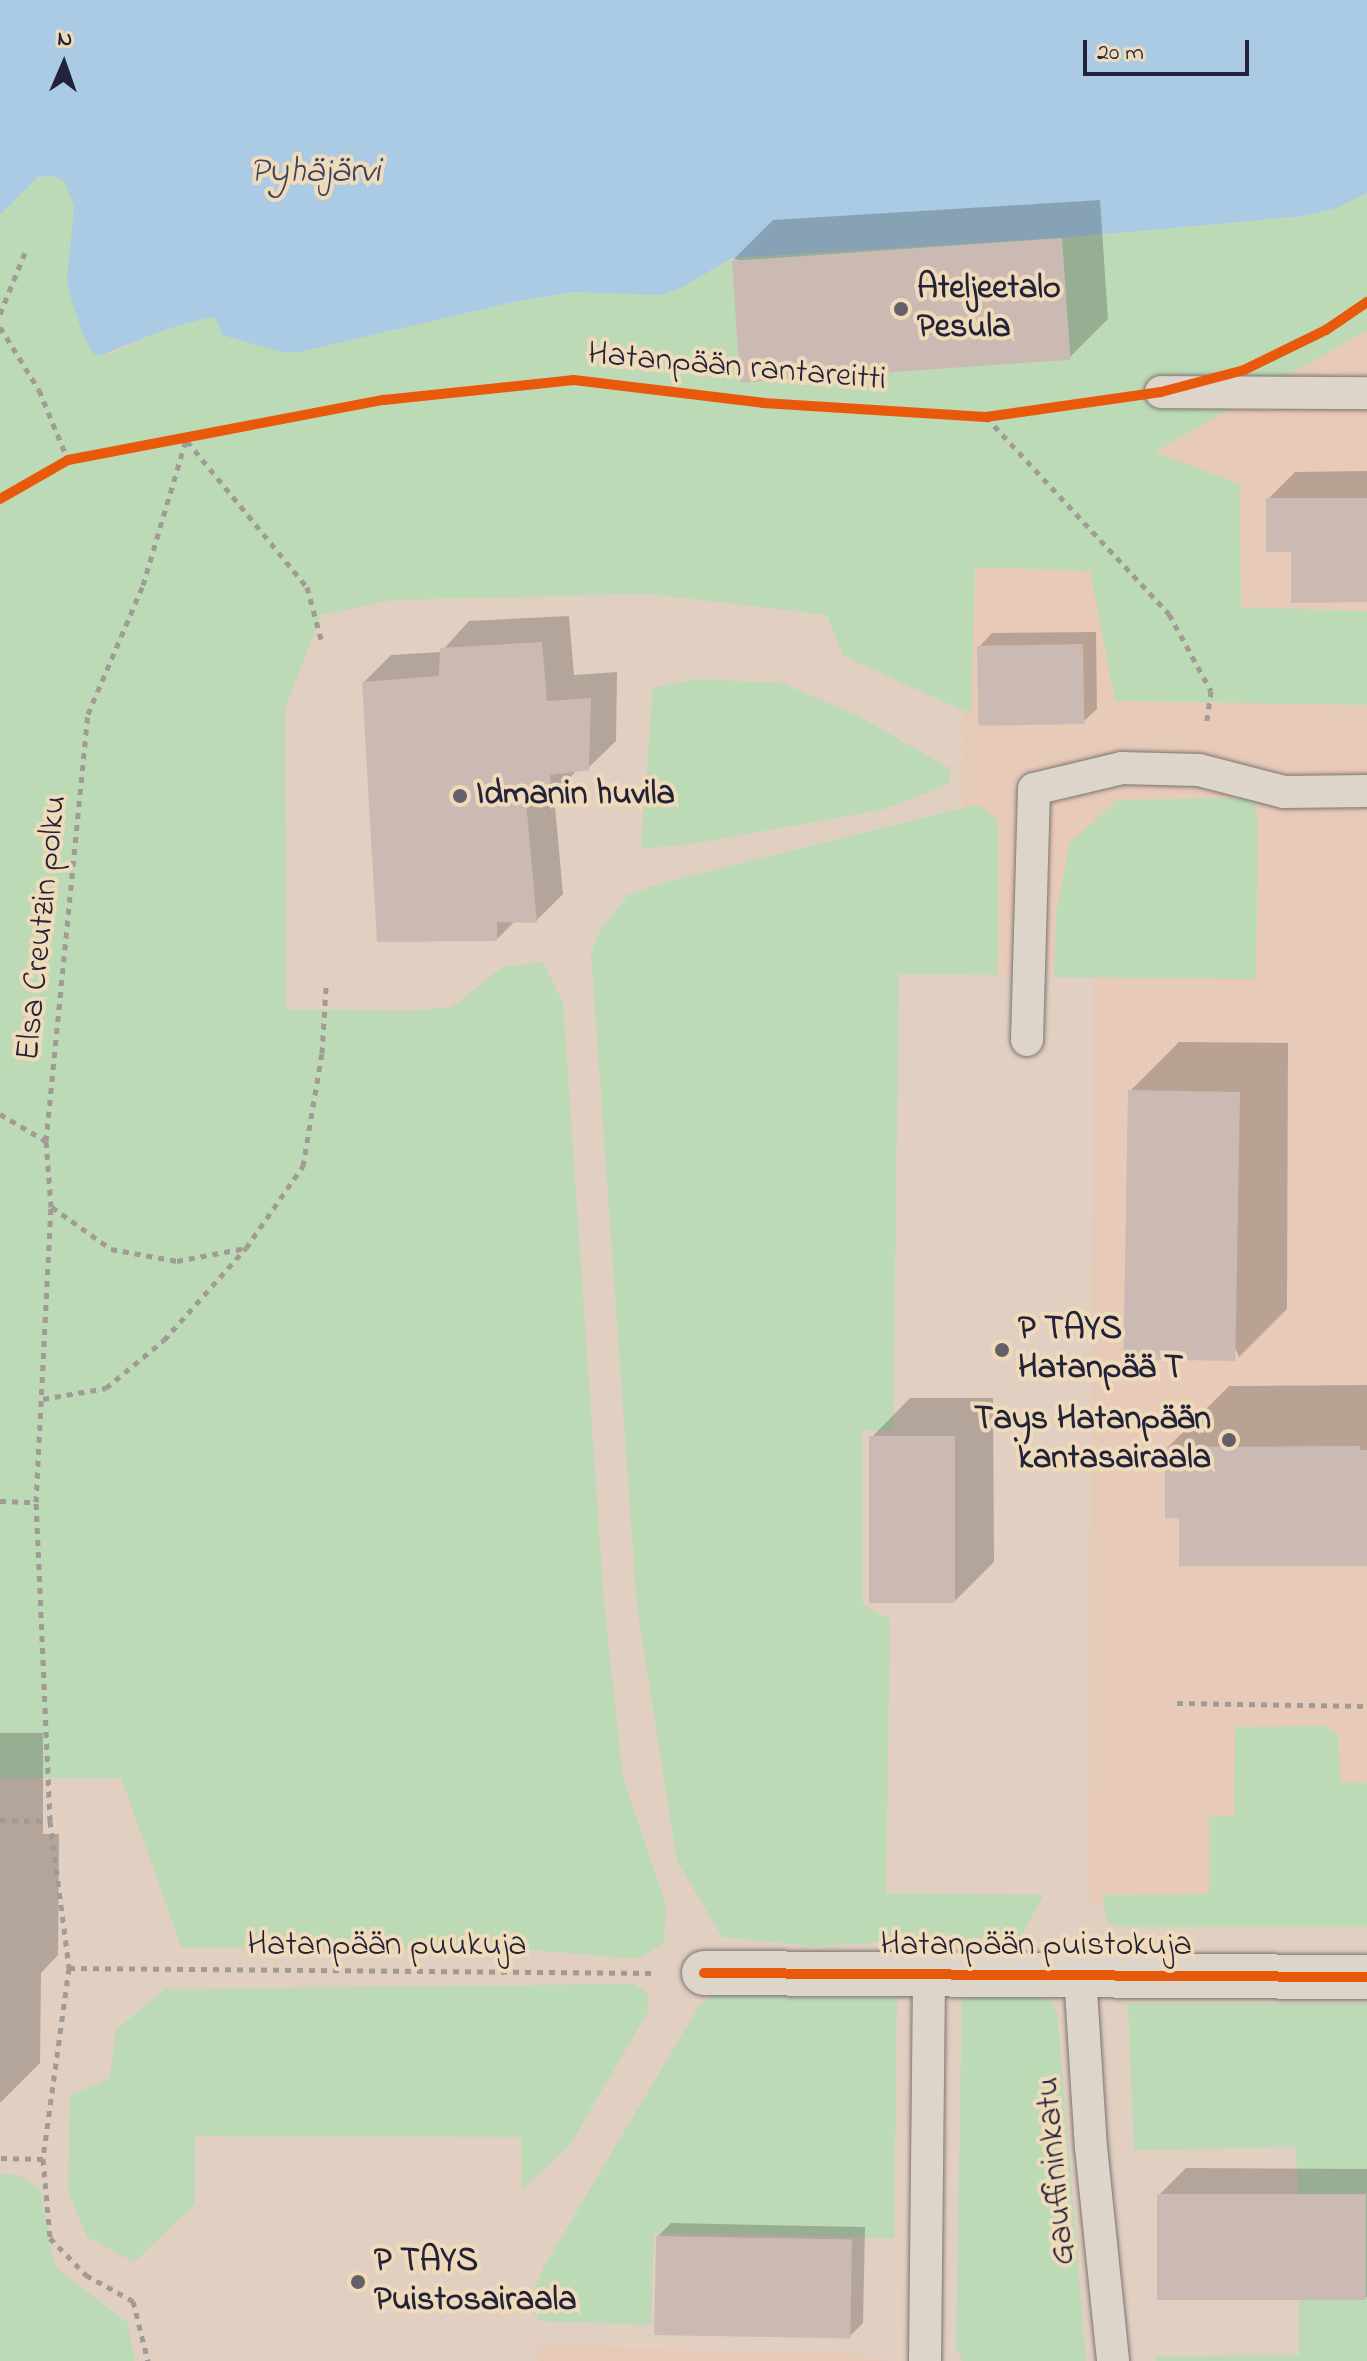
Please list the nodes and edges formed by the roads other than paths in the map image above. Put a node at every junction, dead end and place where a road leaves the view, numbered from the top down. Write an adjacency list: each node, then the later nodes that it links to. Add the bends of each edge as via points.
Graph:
1 (1161, 392): 2 (lane)
2 (1367, 393)
3 (1367, 791): 4 (lane, via 1284,792 1199,770 1122,768 1034,789)
4 (1027, 1040)
5 (704, 1973): 7 (street, Hatanpään puistokuja)
6 (1080, 1974): 7 (street, Hatanpään puistokuja); 8 (street, Hatanpään puistokuja); 10 (lane, Gauffininkatu)
7 (929, 1975): 9 (lane)
8 (1367, 1977)
9 (925, 2361)
10 (1113, 2361)

